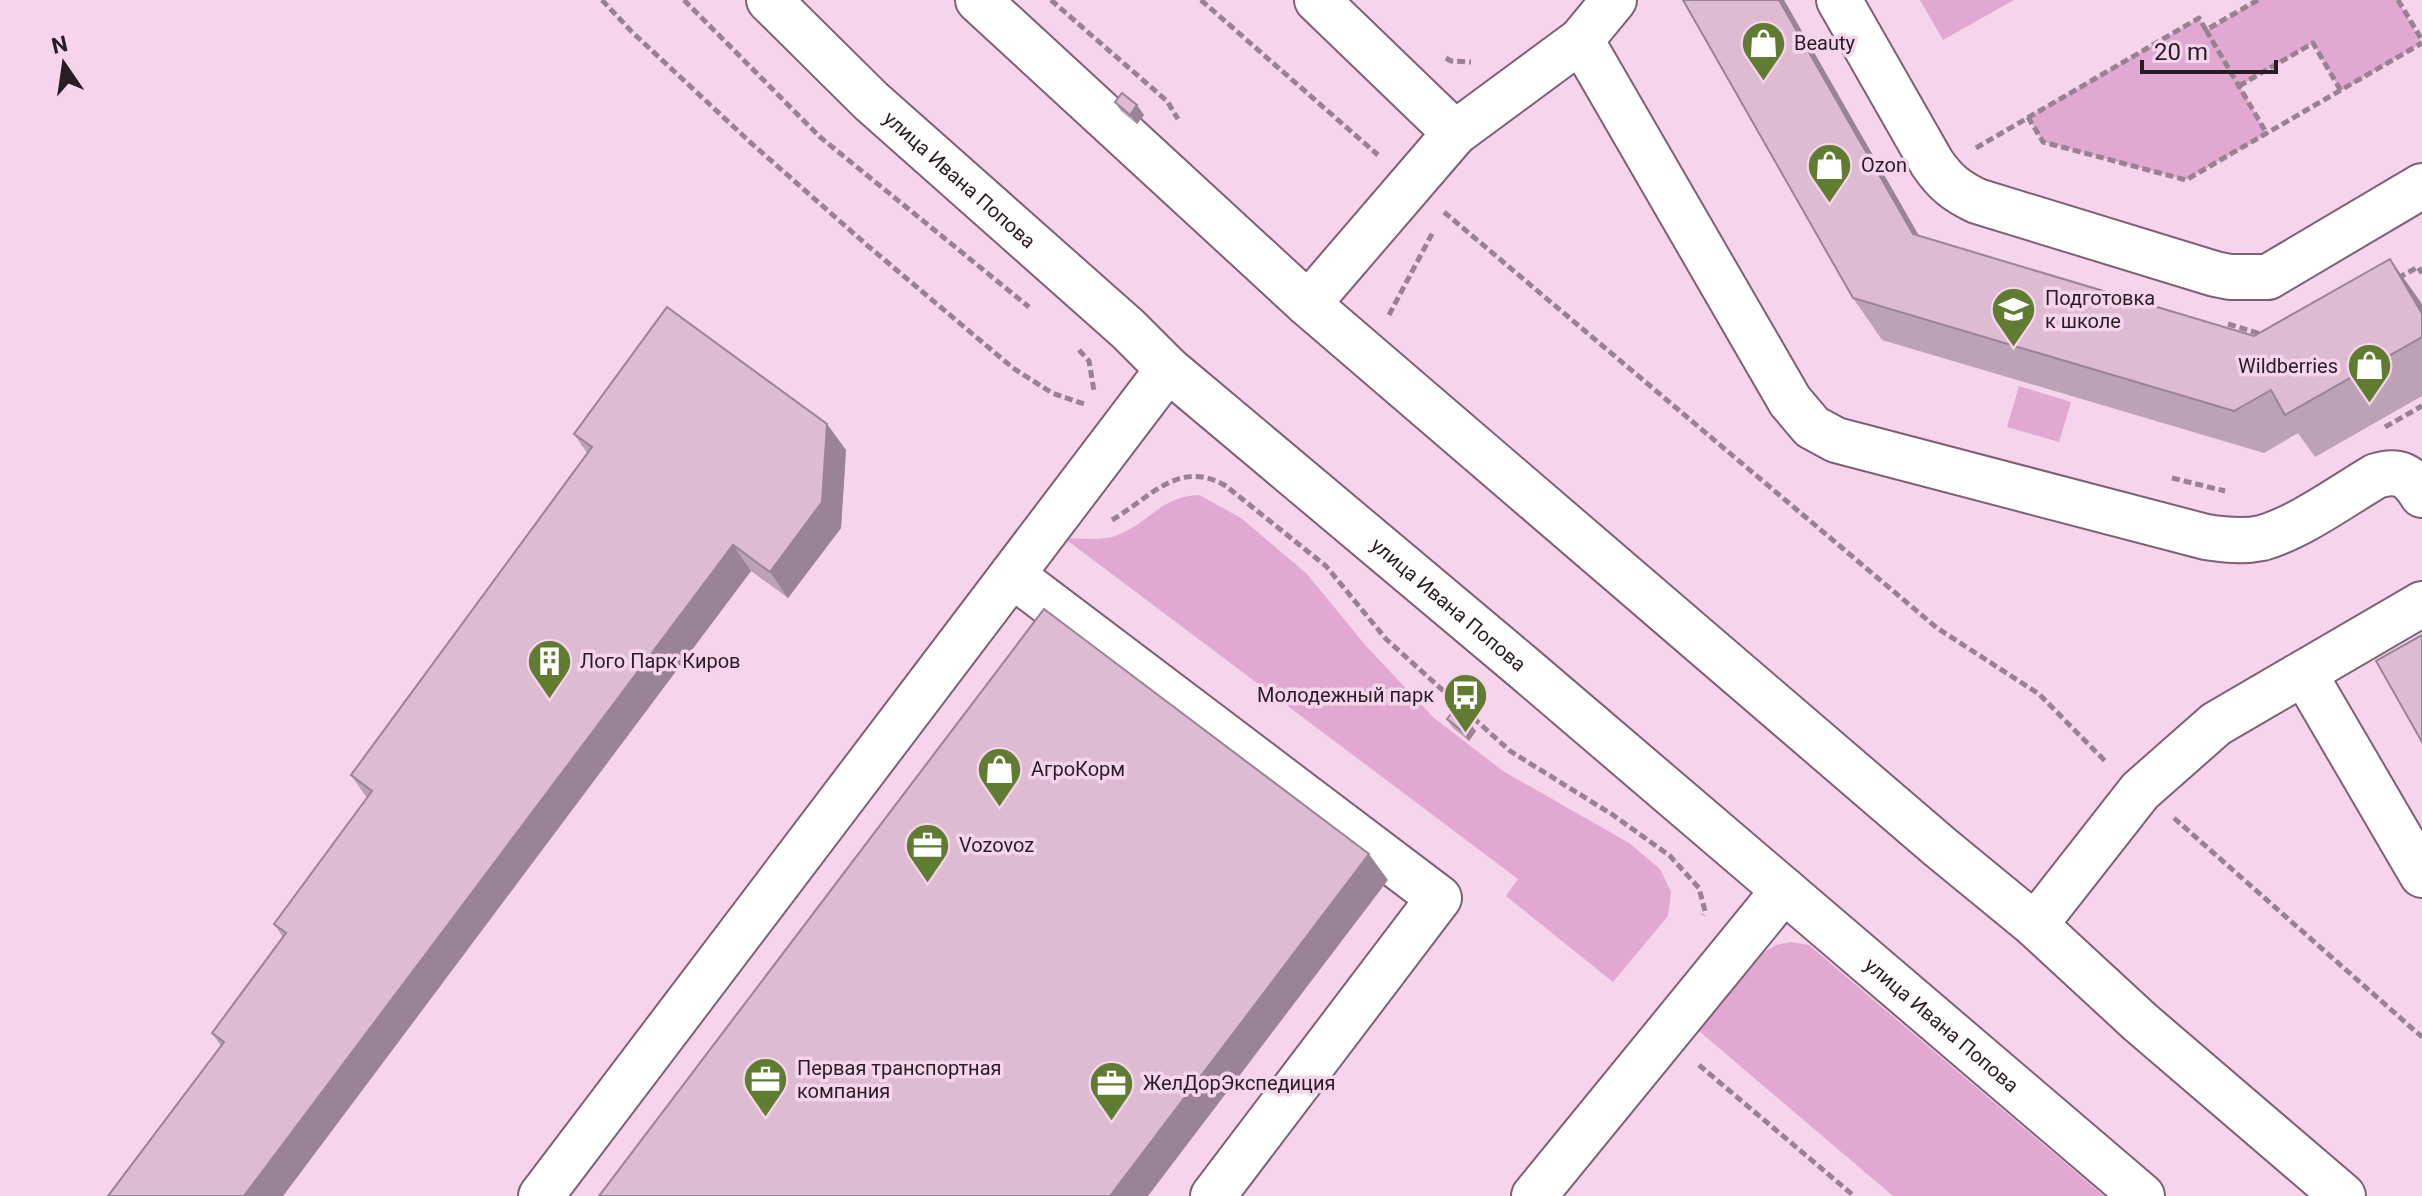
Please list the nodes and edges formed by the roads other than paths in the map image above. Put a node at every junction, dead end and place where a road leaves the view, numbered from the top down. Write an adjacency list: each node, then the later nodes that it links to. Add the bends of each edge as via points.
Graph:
1 (769, 0): 10 (main road, улица Ивана Попова, via 871,101)
2 (978, 0): 9 (main road)
3 (1317, 0): 7 (main road)
4 (1614, 0): 6 (main road)
5 (1839, 0): 8 (main road, via 1937,170 1957,191 1977,201 2215,274 2250,278 2268,277)
6 (1581, 40): 7 (main road); 11 (main road, via 1790,401 1812,427 1836,440 2232,541 2284,530 2392,471 2408,476)
7 (1455, 133): 9 (main road)
8 (2422, 186)
9 (1308, 304): 17 (main road)
10 (1168, 369): 12 (main road); 16 (main road, улица Ивана Попова)
11 (2422, 495)
12 (1012, 575): 18 (main road); 19 (main road, via 1439,898)
13 (2422, 604): 14 (main road)
14 (2304, 673): 15 (main road); 17 (main road, via 2216,724 2140,791)
15 (2422, 875)
16 (1784, 890): 20 (main road); 21 (main road, улица Ивана Попова)
17 (2035, 925): 22 (main road)
18 (541, 1196)
19 (1213, 1196)
20 (1534, 1196)
21 (2142, 1196)
22 (2343, 1196)

